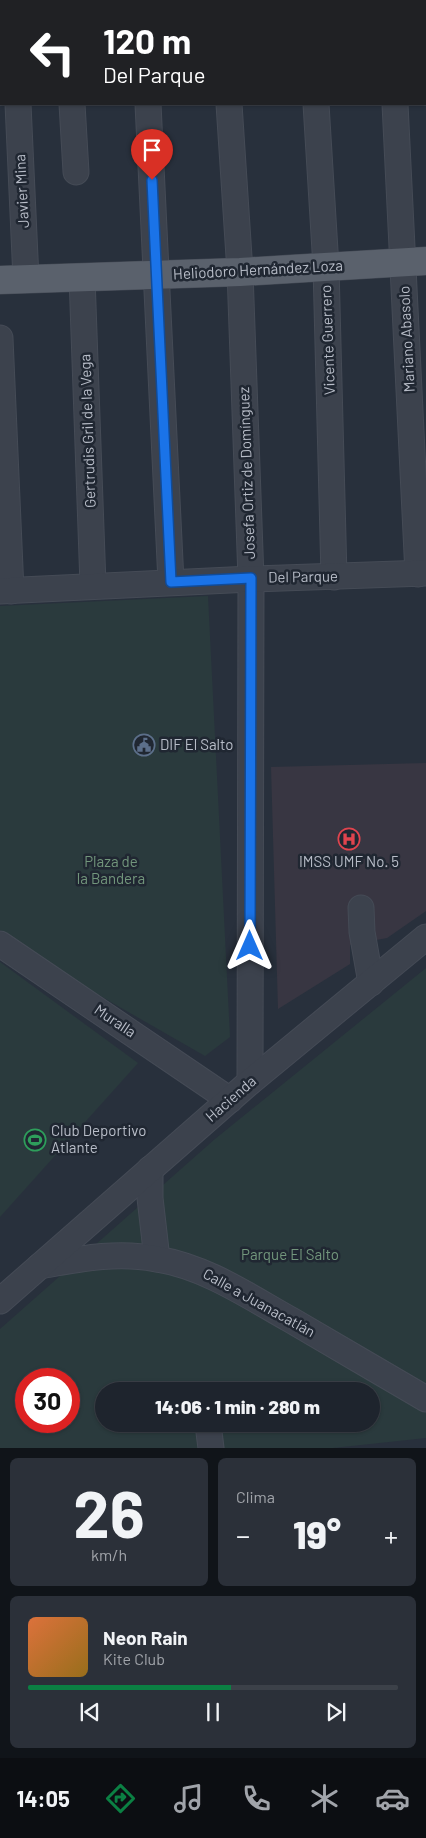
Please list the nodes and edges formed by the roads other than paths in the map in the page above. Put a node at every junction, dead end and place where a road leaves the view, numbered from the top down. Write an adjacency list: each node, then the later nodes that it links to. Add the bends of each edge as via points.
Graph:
1 (18, 105): 13 (street, Javier Mina)
2 (72, 105): 7 (street)
3 (148, 105): 11 (street)
4 (229, 105): 10 (street, Josefa Ortiz de Domínguez)
5 (316, 105): 9 (street, Vicente Guerrero)
6 (395, 105): 8 (street, Mariano Abasolo)
7 (76, 172)
8 (415, 262): 9 (main road, Heliodoro Hernández Loza); 15 (street, Mariano Abasolo)
9 (326, 267): 10 (main road, Heliodoro Hernández Loza); 16 (street, Vicente Guerrero)
10 (240, 272): 11 (main road, Heliodoro Hernández Loza); 17 (street, Josefa Ortiz de Domínguez)
11 (157, 275): 12 (main road, Heliodoro Hernández Loza); 18 (street)
12 (82, 277): 13 (main road, Heliodoro Hernández Loza); 19 (street, Gertrudis Gril de la Vega)
13 (13, 279)
14 (0, 338): 20 (street)
15 (422, 574): 16 (street, Del Parque)
16 (334, 577): 17 (street, Del Parque)
17 (251, 578): 18 (street, Del Parque); 25 (street, Josefa Ortiz de Domínguez)
18 (171, 582): 19 (street, Del Parque)
19 (93, 585): 20 (street, Del Parque)
20 (5, 591)
21 (361, 908): 24 (street)
22 (426, 936): 24 (street, Hacienda)
23 (0, 944): 26 (street, Muralla)
24 (371, 983): 25 (street, Hacienda)
25 (250, 1082): 26 (street, Hacienda)
26 (230, 1100): 27 (street, Hacienda)
27 (150, 1169): 28 (street); 29 (street, Hacienda)
28 (157, 1259): 29 (street, Calle a Juanacatlán, via 119,1255); 31 (street, Calle a Juanacatlán, via 197,1270 235,1288)
29 (40, 1266): 30 (street)
30 (0, 1301)
31 (426, 1399)
32 (209, 1432): 33 (street)
33 (211, 1448)

